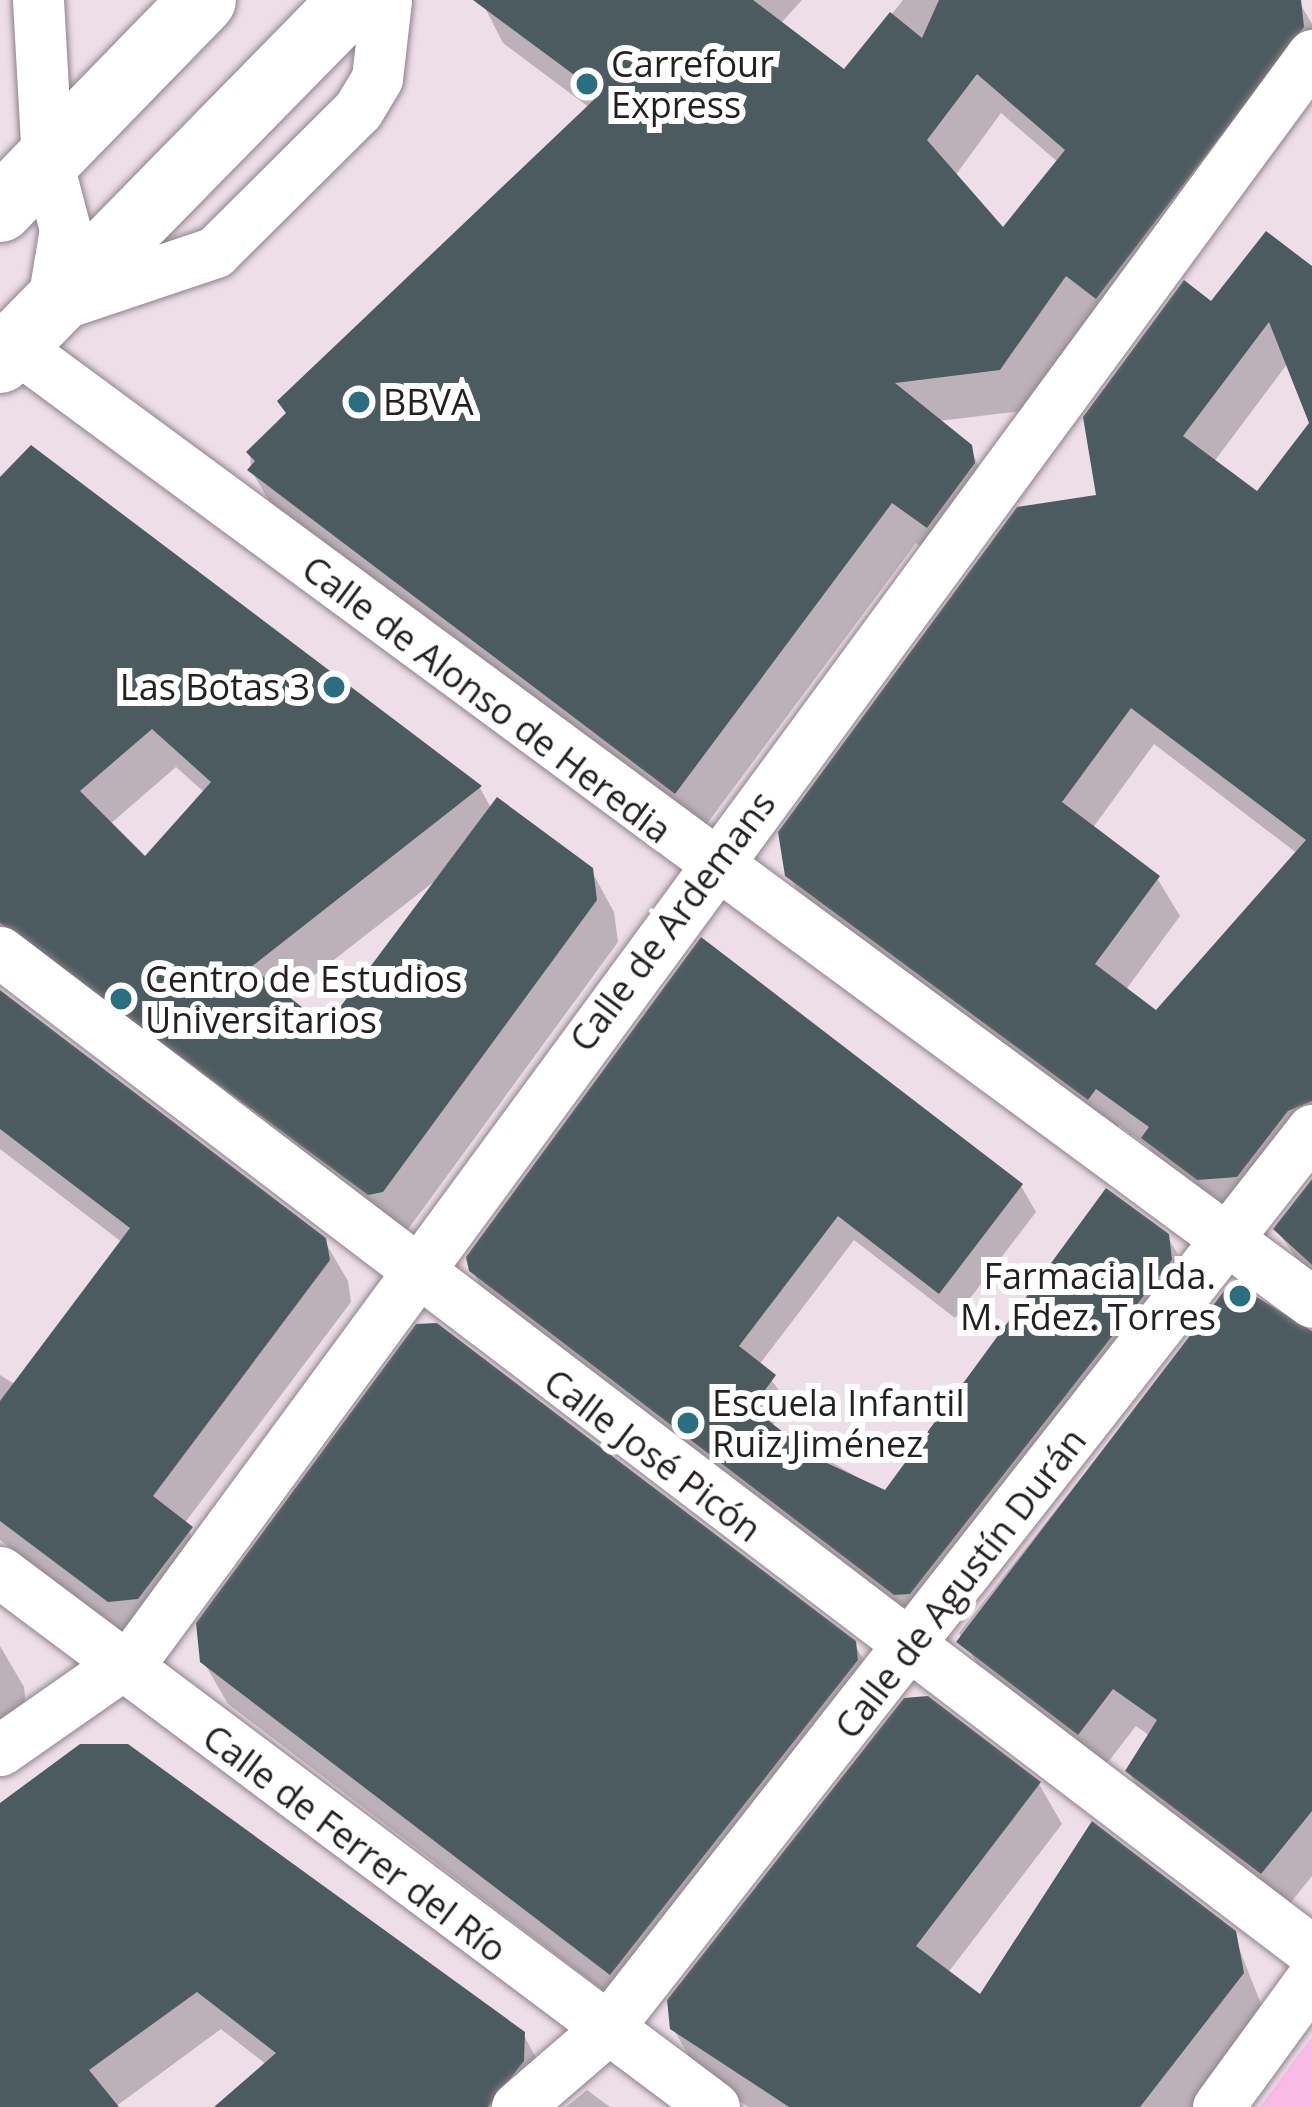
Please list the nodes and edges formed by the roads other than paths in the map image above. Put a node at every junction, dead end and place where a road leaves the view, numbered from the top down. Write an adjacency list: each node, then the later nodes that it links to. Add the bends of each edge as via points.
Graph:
1 (38, 0): 6 (street)
2 (203, 0): 6 (main road)
3 (353, 0): 8 (main road)
4 (386, 0): 8 (street, via 377,78 358,110 215,252)
5 (1312, 55): 9 (street, Calle de Ardemans)
6 (47, 161): 7 (main road); 8 (street, via 64,229)
7 (0, 209)
8 (22, 338): 9 (street, Calle de Alonso de Heredia)
9 (716, 869): 12 (street, Calle de Alonso de Heredia); 13 (street, Calle de Ardemans)
10 (0, 952): 13 (street, Calle José Picón)
11 (1312, 1130): 12 (street, Calle de Agustín Durán)
12 (1229, 1240): 14 (street, Calle de Alonso de Heredia); 16 (street, Calle de Agustín Durán)
13 (413, 1269): 16 (street, Calle José Picón); 17 (street, Calle de Ardemans)
14 (1312, 1302)
15 (0, 1572): 17 (street, Calle de Ferrer del Río)
16 (909, 1648): 19 (street, Calle José Picón); 21 (street, Calle de Agustín Durán)
17 (124, 1669): 18 (street, Calle de Ardemans, via 69,1694); 21 (street, Calle de Ferrer del Río)
18 (0, 1750)
19 (1312, 1951)
20 (1312, 1978): 24 (street)
21 (604, 2032): 22 (street, Calle de Agustín Durán); 23 (street, Calle de Ferrer del Río)
22 (517, 2107)
23 (714, 2107)
24 (1218, 2107)

